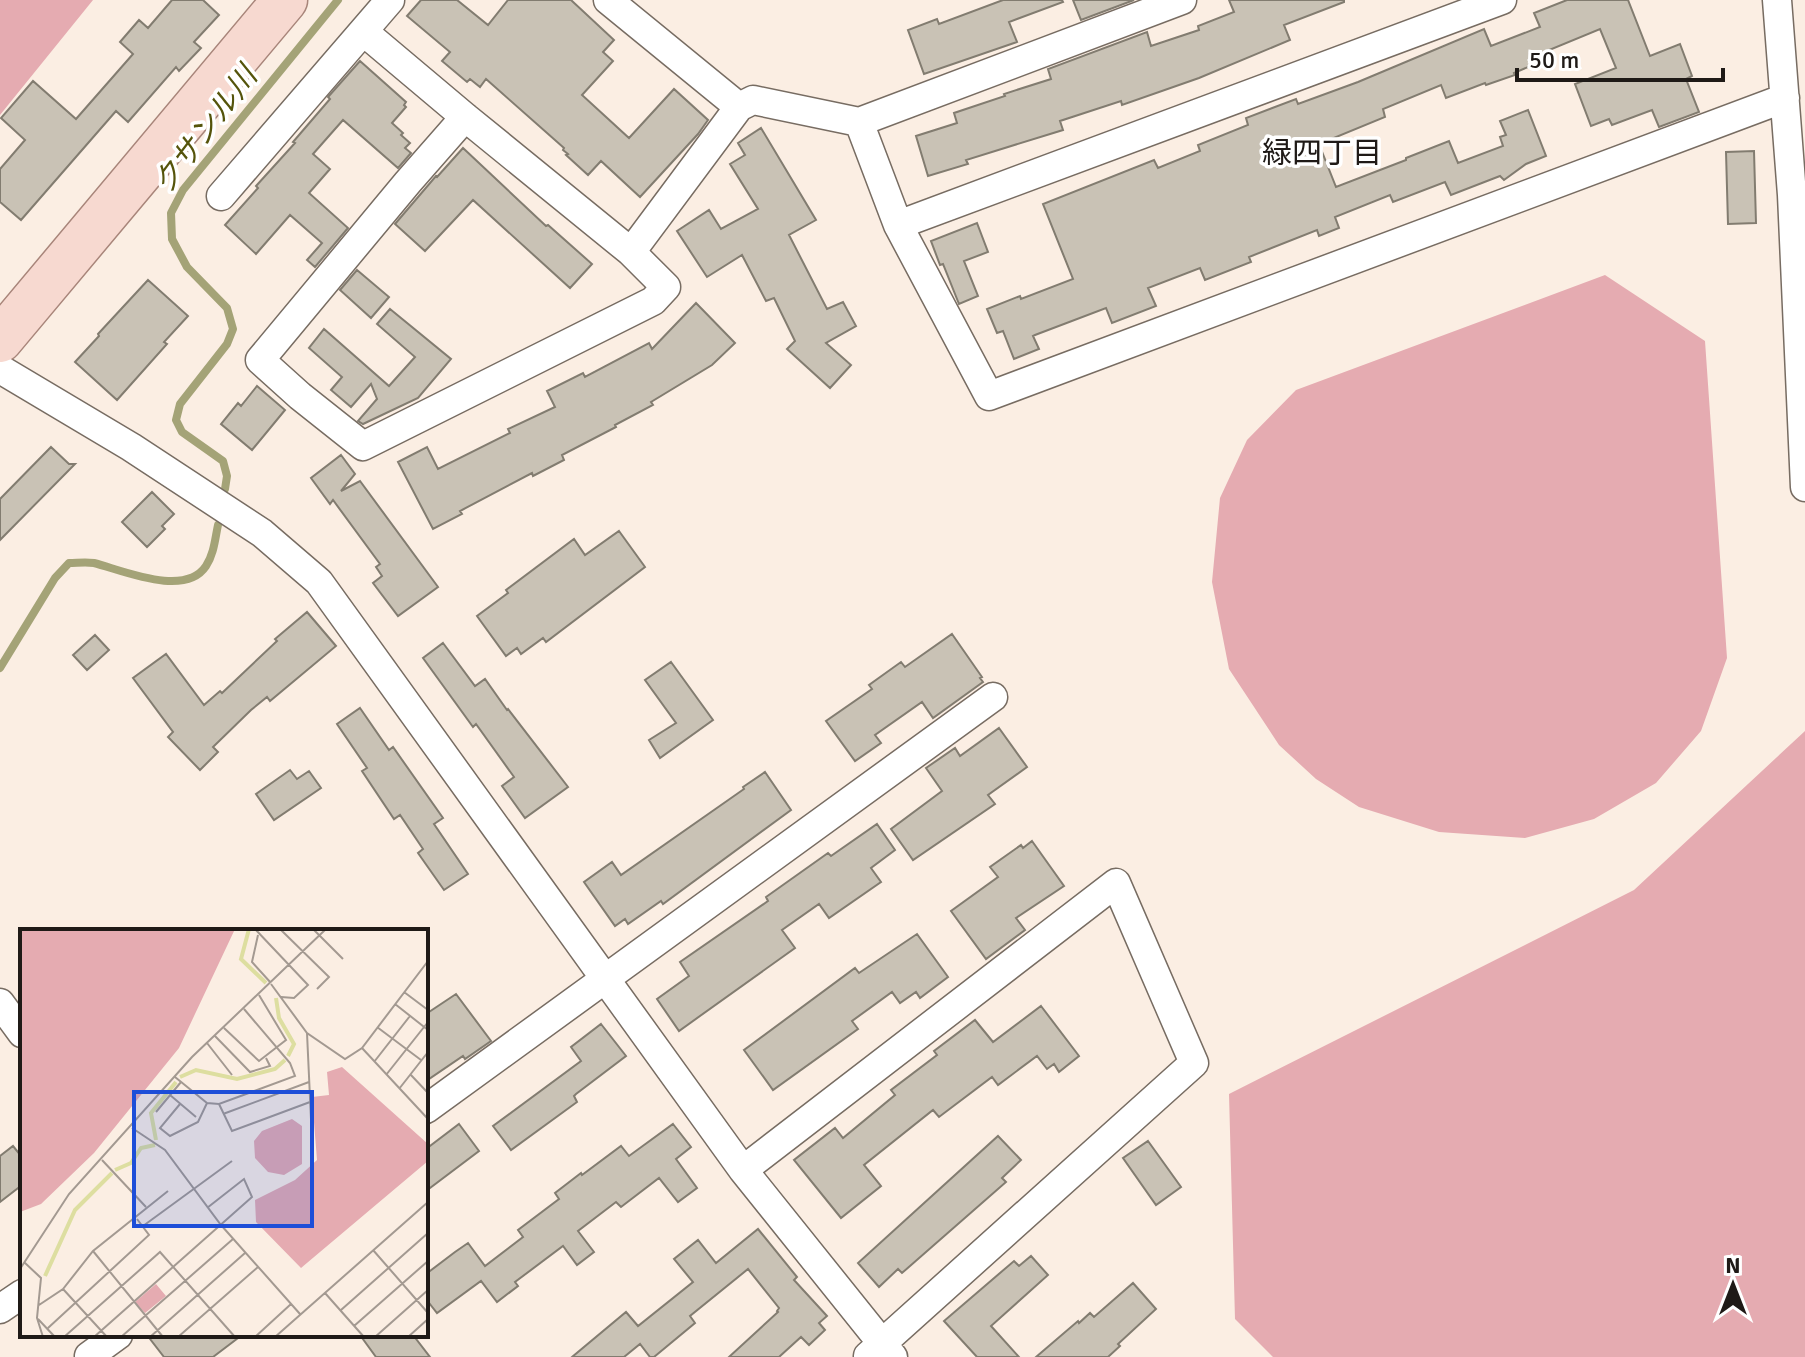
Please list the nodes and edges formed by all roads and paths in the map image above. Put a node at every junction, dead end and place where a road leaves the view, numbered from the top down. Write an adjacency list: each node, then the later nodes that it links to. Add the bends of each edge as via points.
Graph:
1 (285, 0): 15 (main road)
2 (390, 0): 7 (street)
3 (608, 0): 9 (street)
4 (1182, 0): 11 (street)
5 (1502, 0): 13 (street)
6 (1777, 0): 8 (street)
7 (364, 32): 10 (street); 12 (street)
8 (1785, 98): 13 (street, via 989,396); 17 (street)
9 (739, 107): 11 (street, via 753,100); 14 (street)
10 (465, 117): 14 (street); 14 (street, via 260,360 300,396 363,446 653,301 666,287)
11 (859, 122): 13 (street)
12 (221, 196)
13 (898, 225)
14 (631, 252)
15 (0, 340)
16 (0, 369): 19 (street, via 262,533 319,582)
17 (1805, 487)
18 (993, 697): 19 (street)
19 (606, 978): 22 (street); 23 (street)
20 (0, 1003): 21 (street)
21 (20, 1030)
22 (428, 1108)
23 (743, 1170): 28 (street); 28 (street, via 1116,883 1194,1063)
24 (20, 1295): 25 (street)
25 (0, 1309)
26 (75, 1337): 29 (street)
27 (115, 1337): 29 (street)
28 (881, 1353)
29 (89, 1356)

